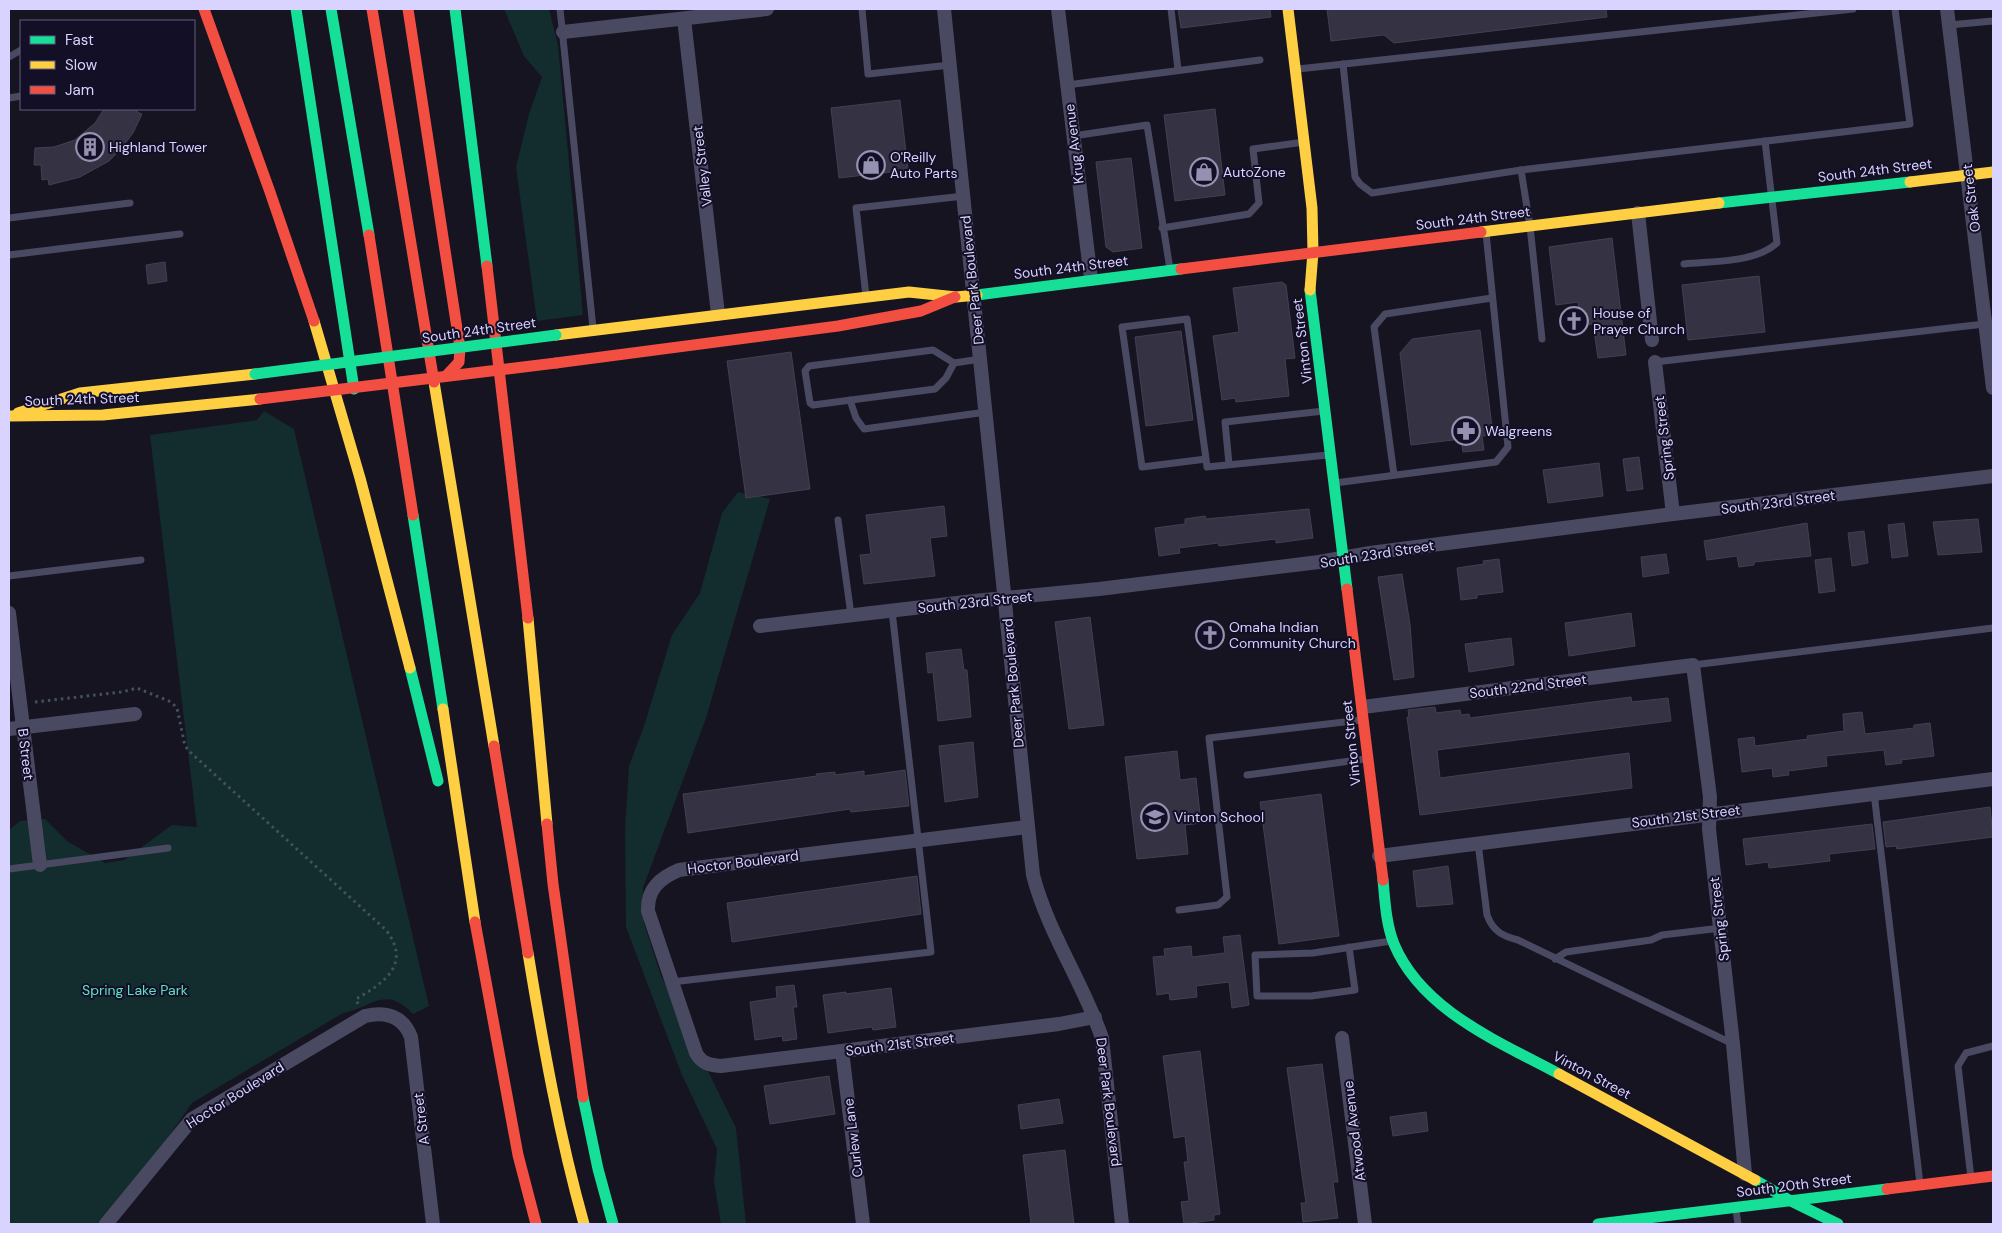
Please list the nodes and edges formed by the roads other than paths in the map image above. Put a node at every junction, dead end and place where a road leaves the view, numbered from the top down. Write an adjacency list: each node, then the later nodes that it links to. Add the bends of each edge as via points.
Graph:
1 (193, 9): 31 (main road)
2 (204, 9): 31 (main road)
3 (296, 9): 63 (main road)
4 (331, 9): 110 (main road)
5 (372, 9): 132 (main road, via 543,1045)
6 (408, 9): 61 (main road)
7 (454, 9): 133 (main road, via 523,560 553,884 589,1132)
8 (560, 9): 22 (lane)
9 (766, 9): 18 (street)
10 (862, 9): 27 (lane, via 868,74)
11 (944, 9): 27 (street, Deer Park Boulevard)
12 (1058, 9): 30 (street, Krug Avenue)
13 (1171, 9): 29 (lane)
14 (1288, 9): 28 (main road, Vinton Street)
15 (1853, 9): 26 (lane)
16 (1895, 9): 34 (lane, via 1910,124)
17 (1947, 9): 21 (street, Oak Street)
18 (740, 10): 19 (street)
19 (684, 19): 22 (street); 56 (street, Valley Street)
20 (1993, 21): 21 (lane)
21 (1949, 25): 37 (street, Oak Street)
22 (563, 32): 58 (lane)
23 (20, 51): 24 (lane)
24 (9, 57)
25 (1260, 60): 29 (lane)
26 (1343, 64): 28 (lane); 35 (lane, via 1356,177 1372,193)
27 (950, 65): 38 (street, Deer Park Boulevard)
28 (1295, 69): 33 (main road, Vinton Street)
29 (1178, 70): 30 (lane)
30 (1067, 85): 32 (street, Krug Avenue)
31 (241, 108): 98 (main road, via 330,376 389,586)
32 (1073, 136): 44 (lane, via 1147,125); 51 (street, Krug Avenue)
33 (1304, 142): 44 (lane, via 1253,148 1259,203 1249,214); 47 (main road, Vinton Street, via 1312,208)
34 (1765, 142): 35 (lane); 39 (lane)
35 (1521, 170): 43 (lane)
36 (1993, 172): 37 (main road, South 24th Street)
37 (1968, 174): 39 (main road, South 24th Street); 57 (street, Oak Street)
38 (964, 196): 52 (street, Deer Park Boulevard); 53 (lane, via 856,208)
39 (1773, 197): 41 (main road, South 24th Street); 49 (lane, via 1777,243 1768,252)
40 (130, 203): 42 (lane)
41 (1638, 213): 43 (main road, South 24th Street); 60 (street)
42 (9, 218)
43 (1530, 226): 45 (main road, South 24th Street); 59 (lane)
44 (1162, 228): 50 (lane)
45 (1486, 232): 47 (main road, South 24th Street); 55 (lane)
46 (180, 234): 48 (lane)
47 (1313, 252): 50 (main road, South 24th Street); 70 (main road, Vinton Street, via 1310,288)
48 (9, 255)
49 (1684, 264)
50 (1170, 270): 51 (main road, South 24th Street)
51 (1091, 279): 52 (main road, South 24th Street)
52 (974, 295): 54 (main road, South 24th Street); 62 (street, Deer Park Boulevard)
53 (866, 296): 54 (main road, South 24th Street, via 909,292); 56 (main road, South 24th Street)
54 (956, 297): 66 (main road, South 24th Street, bridge, via 921,311 838,326)
55 (1492, 298): 76 (lane, via 1508,447 1496,462); 76 (lane, via 1385,314 1374,327)
56 (718, 314): 58 (main road, South 24th Street)
57 (1990, 323): 65 (lane); 67 (street, Oak Street)
58 (593, 331): 61 (main road, South 24th Street, bridge)
59 (1542, 339)
60 (1652, 340)
61 (460, 348): 63 (main road, South 24th Street, bridge); 66 (main road, via 459,362)
62 (981, 359): 64 (lane); 71 (street, Deer Park Boulevard)
63 (351, 362): 68 (main road); 72 (main road, South 24th Street, bridge, via 80,393)
64 (954, 362): 69 (lane, via 946,378 935,389); 69 (lane, via 933,350 809,366 805,371 813,405)
65 (1655, 362): 79 (street, Spring Street)
66 (446, 376): 68 (main road, South 24th Street, bridge)
67 (1993, 388)
68 (354, 389): 72 (main road, South 24th Street, bridge, via 118,415)
69 (850, 400): 71 (lane, via 864,429)
70 (1325, 411): 73 (main road, Vinton Street); 75 (lane, via 1225,422)
71 (986, 412): 84 (street, Deer Park Boulevard)
72 (9, 416)
73 (1331, 454): 75 (lane); 78 (main road, Vinton Street)
74 (1206, 459): 74 (lane, via 1187,319 1122,327 1142,467); 75 (lane, via 1207,467)
75 (1229, 464)
76 (1394, 475): 78 (lane)
77 (1993, 476): 79 (street, South 23rd Street)
78 (1334, 483): 81 (main road, Vinton Street)
79 (1673, 514): 81 (street, South 23rd Street)
80 (838, 520): 87 (lane)
81 (1344, 558): 84 (street, South 23rd Street); 91 (main road, Vinton Street)
82 (140, 560): 83 (lane)
83 (9, 576)
84 (1005, 599): 85 (street, South 23rd Street); 101 (street, Deer Park Boulevard)
85 (892, 611): 87 (street, South 23rd Street); 102 (lane)
86 (9, 613): 93 (street, B Street, via 19,704)
87 (851, 615): 88 (street, South 23rd Street)
88 (760, 626)
89 (1993, 628): 90 (lane)
90 (1693, 664): 91 (street, South 22nd Street); 99 (street, Spring Street)
91 (1363, 713): 94 (main road, Vinton Street); 108 (lane, South 22nd Street, via 1209,738 1227,897 1218,904)
92 (135, 714): 93 (street)
93 (16, 728): 106 (street, B Street)
94 (1368, 759): 95 (lane); 105 (main road, Vinton Street)
95 (1247, 775)
96 (1993, 779): 97 (street, South 21st Street)
97 (1874, 793): 99 (street, South 21st Street); 125 (lane)
98 (442, 796)
99 (1710, 813): 103 (street, South 21st Street); 109 (street, Spring Street, via 1708,829)
100 (446, 815): 110 (main road)
101 (1027, 827): 102 (street, Hoctor Boulevard); 115 (street, Deer Park Boulevard, via 1040,902)
102 (918, 840): 114 (street, Hoctor Boulevard, via 679,870 666,876 652,890 648,905); 114 (lane, via 931,952)
103 (1478, 843): 105 (street, South 21st Street); 113 (lane, via 1491,926 1503,936)
104 (168, 848): 106 (lane)
105 (1379, 856): 111 (main road, Vinton Street)
106 (40, 865): 107 (lane)
107 (9, 869)
108 (1179, 910)
109 (1721, 928): 113 (lane, via 1566,952); 118 (street, Spring Street)
110 (478, 939): 131 (main road, via 518,1154)
111 (1392, 941): 112 (lane); 122 (main road, Vinton Street, via 1398,956 1410,971 1466,1024)
112 (1349, 948): 112 (lane, via 1294,955 1256,955 1257,996 1355,990)
113 (1555, 958): 118 (lane)
114 (672, 982): 121 (street, Hoctor Boulevard, via 696,1054)
115 (1095, 1017): 120 (street, South 21st Street); 135 (street, Deer Park Boulevard, via 1106,1058)
116 (398, 1018): 129 (street, Hoctor Boulevard, via 378,1013 365,1016 192,1118); 130 (street, A Street, via 411,1037)
117 (1342, 1038): 136 (street, Atwood Avenue)
118 (1733, 1044): 122 (street, Spring Street)
119 (1993, 1046): 124 (lane, via 1966,1052 1958,1066)
120 (842, 1052): 121 (street, South 21st Street, via 721,1066); 134 (street, Curlew Lane)
121 (705, 1064)
122 (1745, 1174): 126 (main road, Vinton Street)
123 (1993, 1176): 124 (main road, South 20th Street)
124 (1971, 1178): 125 (main road, South 20th Street)
125 (1920, 1184): 126 (main road, South 20th Street)
126 (1789, 1200): 127 (main road, South 20th Street); 139 (main road, Vinton Street)
127 (1736, 1207): 128 (main road, South 20th Street); 138 (lane)
128 (1632, 1222): 137 (main road, South 20th Street)
129 (106, 1224)
130 (434, 1224)
131 (536, 1224)
132 (584, 1224)
133 (613, 1224)
134 (864, 1224)
135 (1122, 1224)
136 (1365, 1224)
137 (1598, 1224)
138 (1738, 1224)
139 (1838, 1224)

